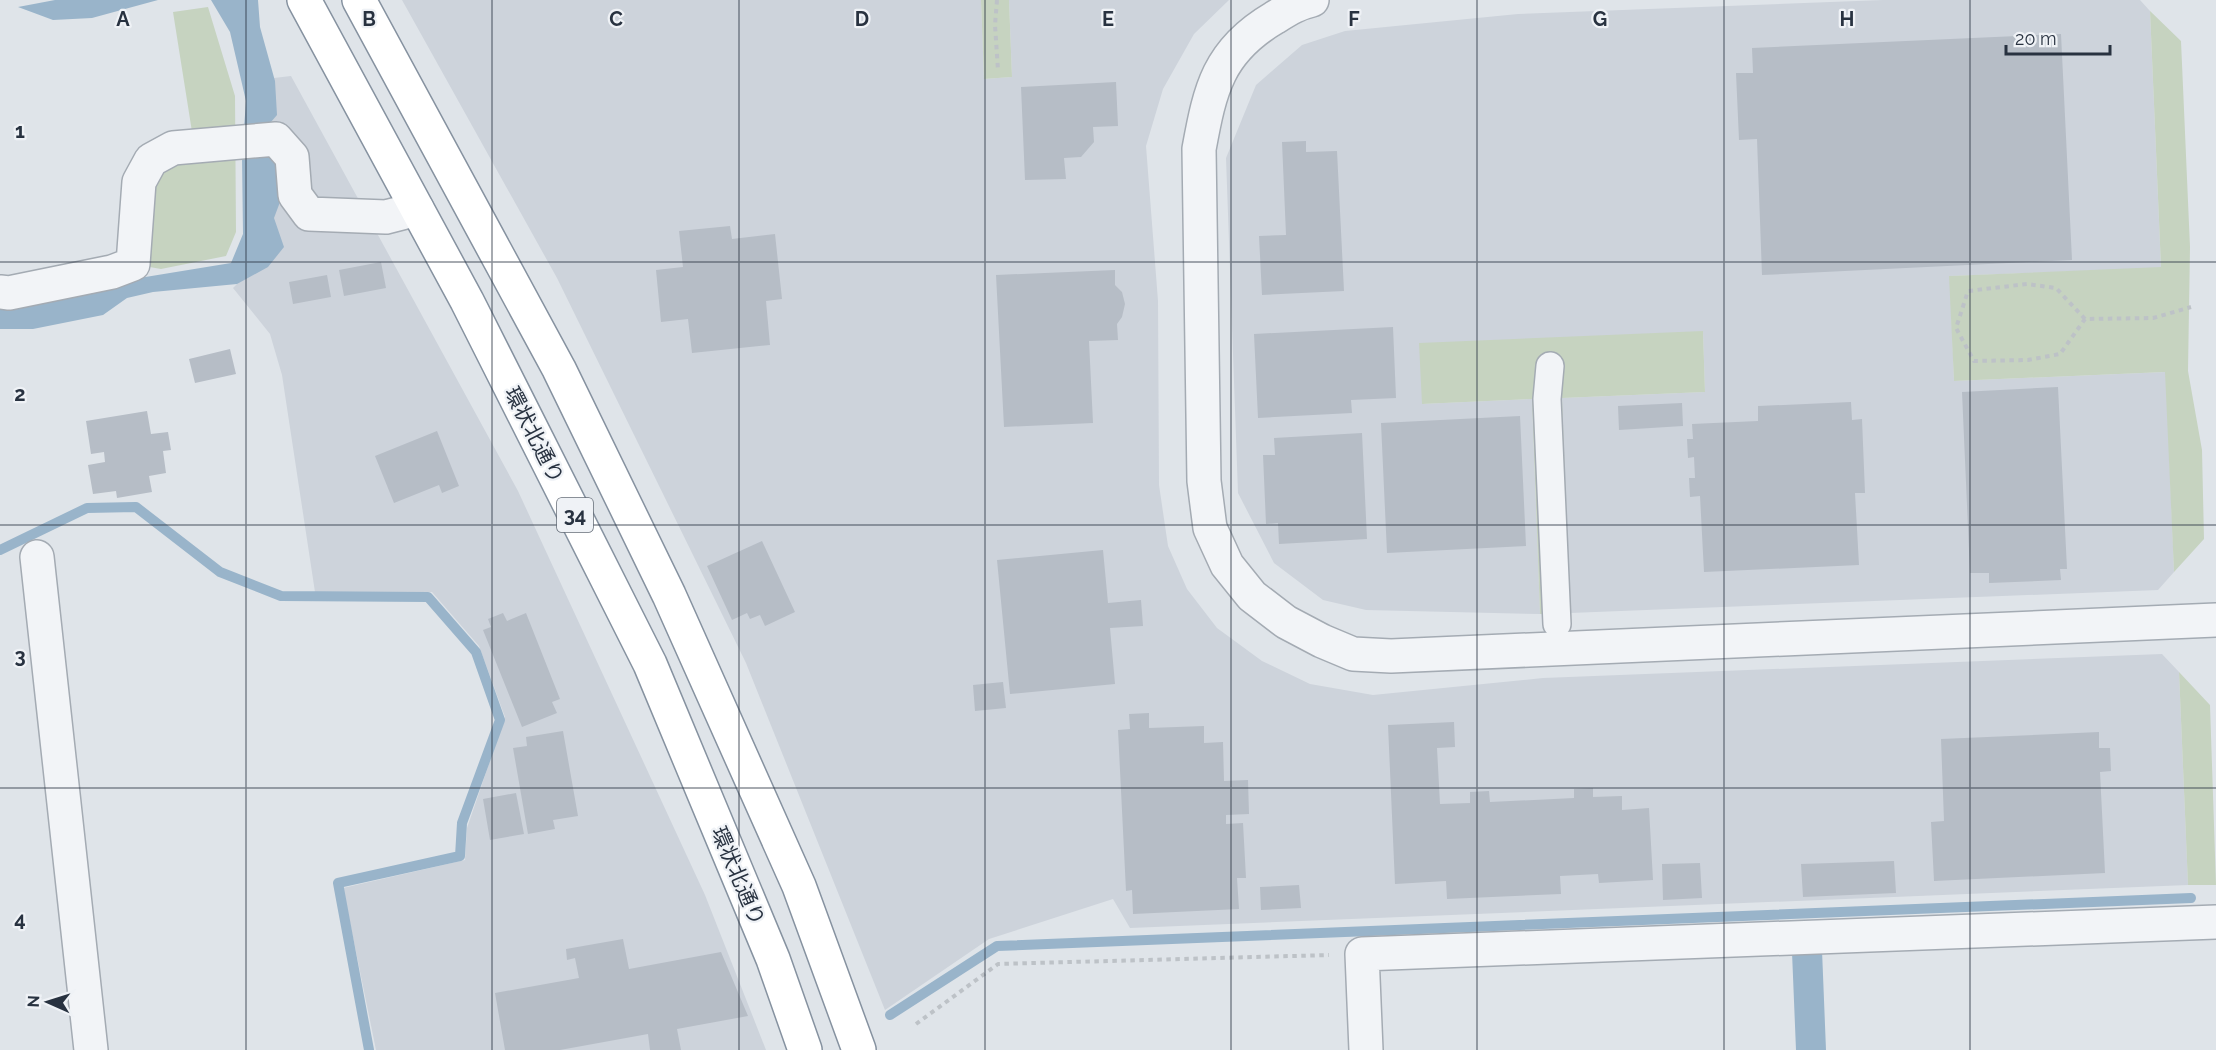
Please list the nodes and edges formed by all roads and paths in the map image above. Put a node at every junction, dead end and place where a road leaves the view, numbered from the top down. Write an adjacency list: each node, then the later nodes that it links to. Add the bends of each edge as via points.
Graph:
1 (304, 0): 6 (highway, 環状北通り / 34)
2 (359, 0): 19 (highway, 34, via 559,369 669,595 799,886)
3 (997, 0): 5 (path)
4 (1312, 0): 12 (street, via 1299,3 1260,26 1226,58 1208,101 1199,149 1204,481 1210,528 1227,565 1252,596 1286,621 1353,654 1391,656)
5 (998, 70)
6 (417, 209): 7 (street, via 386,217 309,214 295,195 292,157 276,139 173,148 151,160 139,182 133,264 112,272); 18 (highway, 環状北通り / 34, via 650,664 773,958)
7 (0, 292)
8 (2192, 307): 9 (path, via 2153,318)
9 (2085, 319): 9 (path, via 2056,288 2027,284 1968,291 1956,328 1974,361 2028,360 2060,354)
10 (1550, 366): 13 (street, via 1547,399)
11 (37, 556): 17 (street)
12 (2216, 620)
13 (1557, 624)
14 (2216, 922): 15 (street)
15 (1362, 954): 16 (path, via 998,964); 20 (street)
16 (916, 1024)
17 (91, 1050)
18 (805, 1050)
19 (859, 1050)
20 (1366, 1050)

